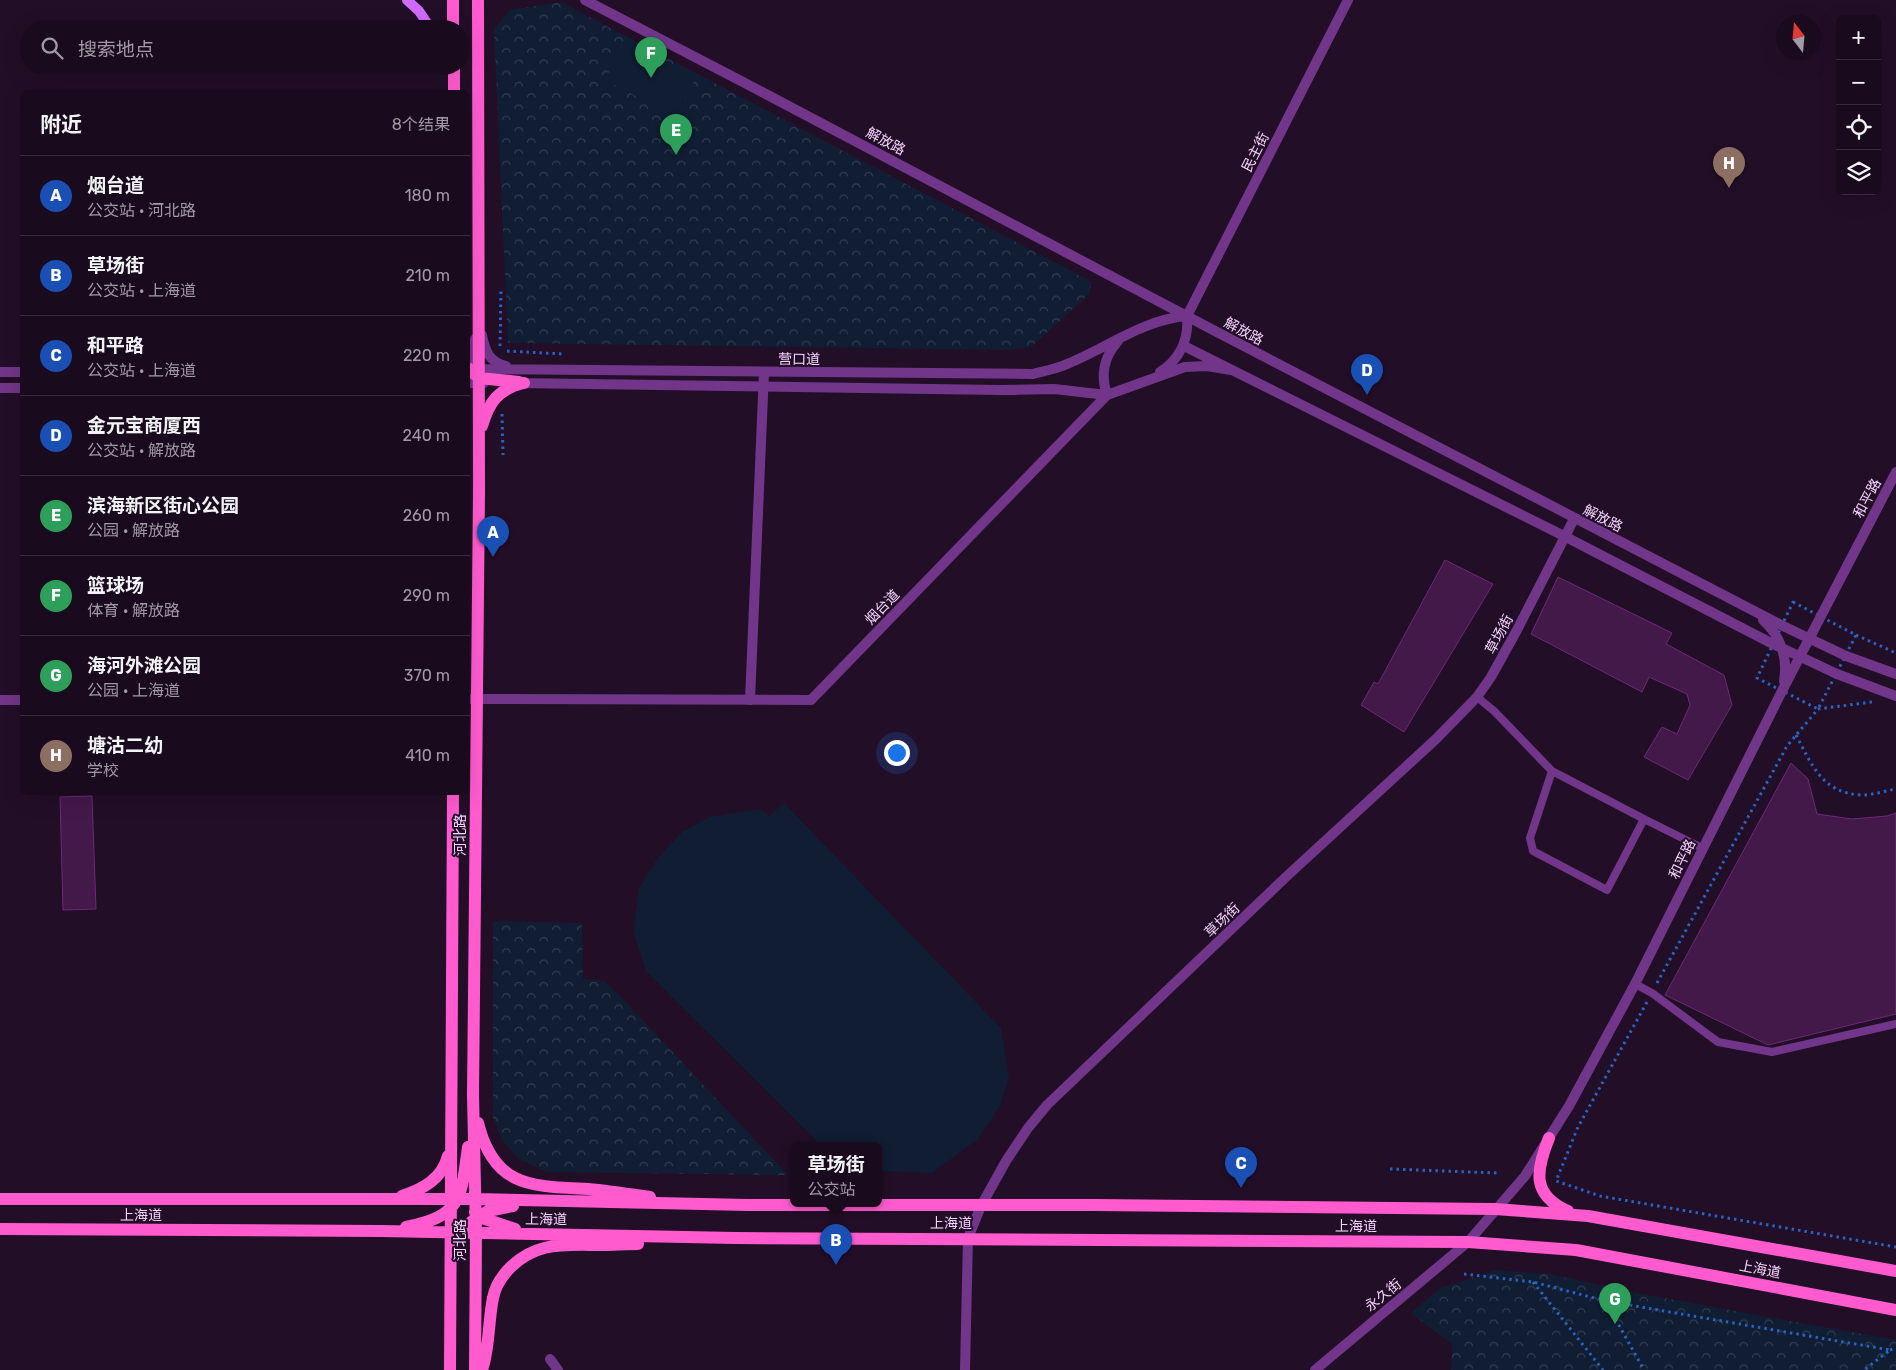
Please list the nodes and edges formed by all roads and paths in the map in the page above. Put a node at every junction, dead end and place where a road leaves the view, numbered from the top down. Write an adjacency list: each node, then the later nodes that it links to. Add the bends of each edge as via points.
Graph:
1 (408, 0): 6 (main road)
2 (453, 0): 7 (main road)
3 (478, 0): 12 (main road, 河北路)
4 (585, 0): 13 (street, 解放路)
5 (1348, 0): 13 (street, 民主街)
6 (425, 20)
7 (453, 20)
8 (450, 75): 10 (main road)
9 (454, 75): 10 (main road)
10 (454, 88)
11 (501, 288): 15 (path)
12 (479, 315): 19 (street, via 489,356 497,364); 24 (main road, 河北路)
13 (1187, 316): 14 (street, 营口道, via 1170,318); 16 (street); 35 (street, 解放路)
14 (1122, 336): 23 (street, 营口道, via 1066,365 1033,374); 30 (street, via 1104,361)
15 (500, 346)
16 (1184, 346): 20 (street); 25 (street, via 1167,367)
17 (507, 351): 18 (path)
18 (562, 354)
19 (524, 369): 23 (street, 营口道); 24 (street, 营口道)
20 (1231, 370): 25 (street, via 1185,367); 36 (street)
21 (0, 372): 22 (street)
22 (20, 372)
23 (764, 372): 27 (street)
24 (473, 376): 26 (main road); 32 (main road, 河北路)
25 (1143, 382): 30 (street)
26 (524, 383): 27 (street, 营口道); 32 (main road, via 510,386 494,400 486,413)
27 (763, 386): 30 (street, 营口道, via 1054,389); 50 (street)
28 (0, 388): 29 (street)
29 (20, 388)
30 (1107, 395): 50 (street, 烟台道, via 811,700)
31 (502, 412): 33 (path)
32 (479, 438): 47 (main road, 河北路)
33 (503, 454)
34 (1896, 472): 39 (street, 和平路)
35 (1574, 519): 36 (street, 草场街); 37 (street, 解放路)
36 (1564, 536): 40 (street); 46 (street, 草场街, via 1504,654)
37 (1751, 609): 39 (street, 解放路); 40 (street, via 1773,630)
38 (1856, 635): 41 (path)
39 (1808, 639): 42 (street, 和平路); 43 (street, 解放路)
40 (1783, 649): 42 (street); 44 (street, via 1786,671)
41 (1896, 653)
42 (1800, 657): 44 (street, 和平路); 45 (street)
43 (1896, 674)
44 (1782, 691): 57 (street, 和平路)
45 (1896, 696)
46 (1477, 697): 53 (lane); 72 (street, 草场街, via 1047,1105 1028,1128)
47 (472, 699): 50 (street, 烟台道); 61 (main road, 河北路)
48 (0, 700): 49 (street)
49 (20, 700)
50 (750, 700)
51 (1879, 704): 52 (path, via 1871,701 1818,709)
52 (1796, 735): 54 (path, via 1815,772 1832,788 1862,795); 59 (path)
53 (1552, 771): 56 (lane); 56 (lane, via 1530,838 1533,851 1607,890)
54 (1896, 789)
55 (452, 795): 63 (main road, 河北路)
56 (1644, 819): 57 (lane)
57 (1702, 848): 58 (street, 和平路)
58 (1635, 984): 59 (lane); 62 (street, 和平路)
59 (1652, 993): 60 (lane, via 1718,1042 1772,1052); 83 (path, via 1578,1127 1556,1181 1600,1196)
60 (1896, 1024)
61 (473, 1095): 68 (main road, 河北路); 68 (main road); 69 (main road, via 486,1148 493,1160 514,1178 547,1187 620,1192)
62 (1549, 1138): 73 (street, 和平路, via 1525,1176); 74 (main road, via 1538,1172 1543,1190 1558,1207)
63 (452, 1144): 67 (main road, via 447,1161 436,1178 412,1193); 68 (main road, 河北路)
64 (1390, 1169): 65 (path)
65 (1498, 1173)
66 (0, 1199): 67 (main road, 上海道)
67 (388, 1199): 68 (main road, 上海道)
68 (466, 1204): 69 (main road, 上海道, via 540,1201); 76 (main road, via 432,1220); 77 (main road); 77 (main road, 河北路); 78 (main road, 河北路); 79 (main road, via 499,1225)
69 (692, 1204): 70 (main road, 上海道)
70 (790, 1205)
71 (882, 1205): 72 (main road, 上海道)
72 (981, 1206): 73 (main road, 上海道); 81 (street, 草场街)
73 (1496, 1210): 74 (main road, 上海道); 82 (street, 和平路)
74 (1588, 1216): 84 (main road, 上海道)
75 (0, 1229): 76 (main road, 上海道)
76 (381, 1231): 77 (main road, 上海道)
77 (456, 1232): 78 (main road, 上海道); 92 (main road, 河北路, via 450,1287)
78 (476, 1233): 79 (main road, 上海道); 93 (main road, 河北路)
79 (535, 1234): 80 (main road, 上海道)
80 (690, 1237): 81 (main road, 上海道); 94 (main road, via 648,1244 543,1247 524,1256 497,1284)
81 (968, 1238): 82 (main road, 上海道); 96 (street, 草场街)
82 (1468, 1242): 88 (main road, 上海道, via 1576,1250); 97 (street, 永久街)
83 (1896, 1248)
84 (1896, 1271)
85 (1464, 1274): 86 (path)
86 (1533, 1282): 87 (path); 98 (path)
87 (1606, 1301): 90 (path); 99 (path)
88 (1896, 1310)
89 (1896, 1348): 90 (path)
90 (1890, 1350): 100 (path)
91 (550, 1359): 95 (street)
92 (450, 1370)
93 (475, 1370)
94 (482, 1370)
95 (558, 1370)
96 (965, 1370)
97 (1315, 1370)
98 (1603, 1370)
99 (1644, 1370)
100 (1864, 1370)

